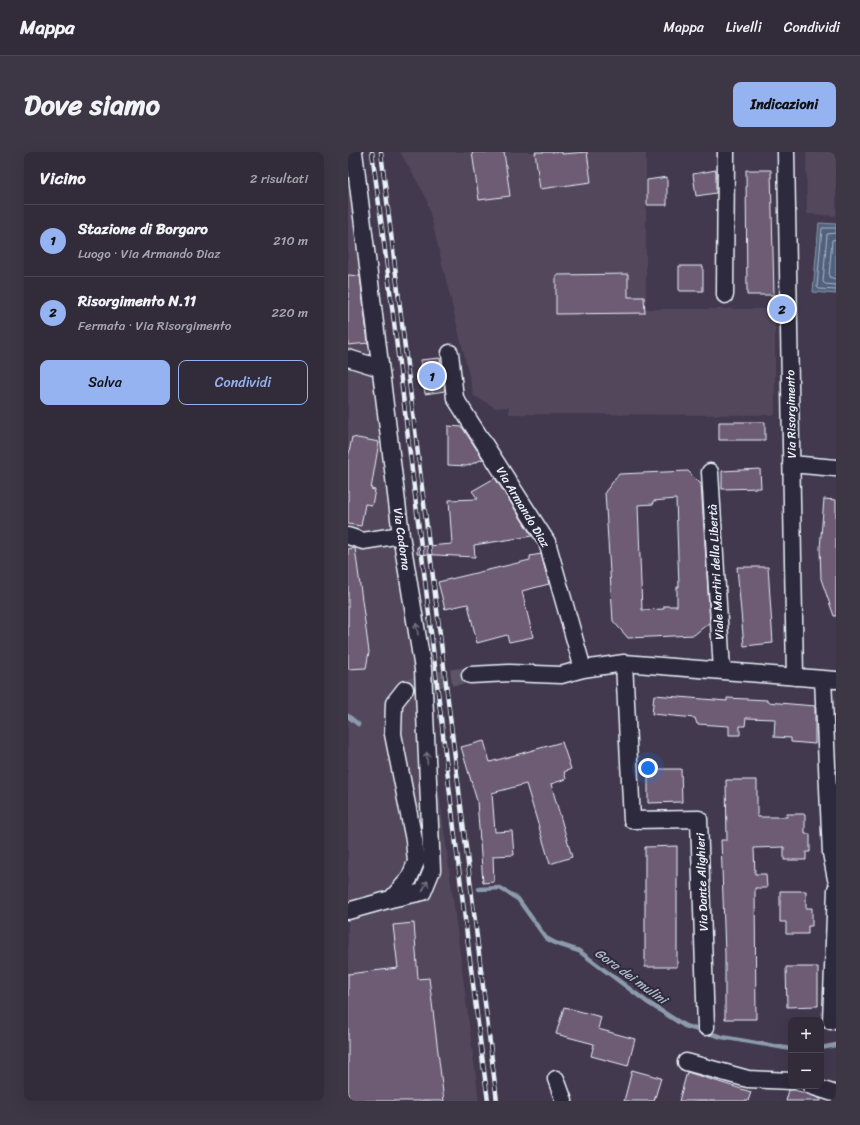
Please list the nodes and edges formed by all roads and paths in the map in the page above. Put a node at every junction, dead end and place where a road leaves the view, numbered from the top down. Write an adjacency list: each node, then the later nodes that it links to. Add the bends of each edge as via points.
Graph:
1 (354, 152): 7 (street, Via Cadorna)
2 (726, 152): 4 (street)
3 (786, 152): 8 (street, Via Risorgimento)
4 (725, 295)
5 (450, 353): 14 (street, Via Armando Diaz, via 455,398 547,542)
6 (348, 358): 7 (street)
7 (380, 368): 11 (street, Via Cadorna)
8 (791, 464): 9 (street); 17 (street, Via Risorgimento)
9 (836, 468)
10 (710, 472): 15 (street, Viale Martiri della Libertà)
11 (401, 535): 12 (street, via 363,541); 22 (street, Via Cadorna, one-way to 11, via 423,892 432,870 423,669)
12 (348, 536)
13 (624, 663): 14 (street); 15 (street); 26 (street, Via Dante Alighieri, via 632,820 700,819)
14 (583, 669): 16 (street, via 561,675)
15 (722, 671): 17 (street)
16 (470, 675)
17 (795, 677): 18 (street)
18 (829, 679): 20 (street, via 831,853)
19 (405, 689): 22 (street, via 394,703 393,734 416,862 409,879)
20 (836, 880)
21 (836, 888): 24 (street)
22 (391, 898): 23 (street)
23 (348, 911)
24 (835, 928): 25 (street)
25 (830, 1021)
26 (706, 1027)
27 (686, 1062): 29 (street, via 748,1079)
28 (556, 1080): 32 (street)
29 (788, 1081)
30 (820, 1089): 31 (street)
31 (836, 1094)
32 (564, 1101)

